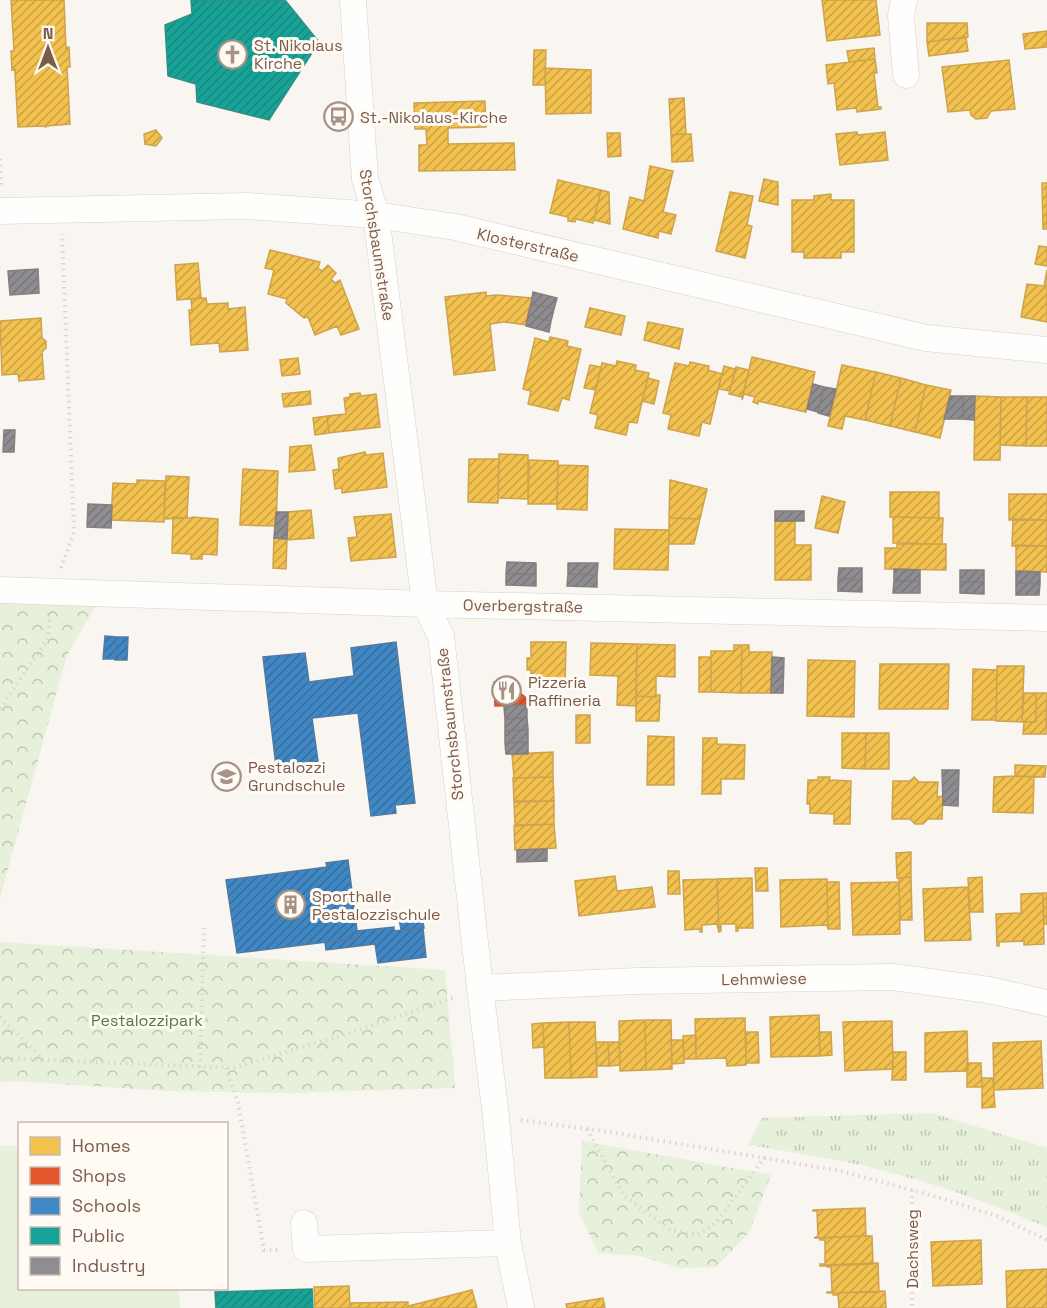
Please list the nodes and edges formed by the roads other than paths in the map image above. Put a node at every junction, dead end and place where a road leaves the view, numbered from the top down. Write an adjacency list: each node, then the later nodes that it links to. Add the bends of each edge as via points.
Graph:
1 (353, 0): 5 (street, Storchsbaumstraße, via 365,179)
2 (904, 0): 3 (street, via 901,16)
3 (906, 75)
4 (0, 211): 5 (street, Klosterstraße, via 247,206)
5 (376, 215): 6 (street, Klosterstraße, via 455,228 926,338); 8 (street, Storchsbaumstraße)
6 (1047, 350)
7 (0, 590): 8 (street, Overbergstraße)
8 (425, 604): 9 (street, Overbergstraße); 10 (street, Storchsbaumstraße, via 441,636)
9 (1047, 618)
10 (480, 988): 11 (street, Lehmwiese, via 894,977 989,990); 13 (street, Storchsbaumstraße)
11 (1047, 1003)
12 (304, 1223): 13 (street, via 306,1249)
13 (507, 1243): 14 (street, Storchsbaumstraße)
14 (521, 1308)

